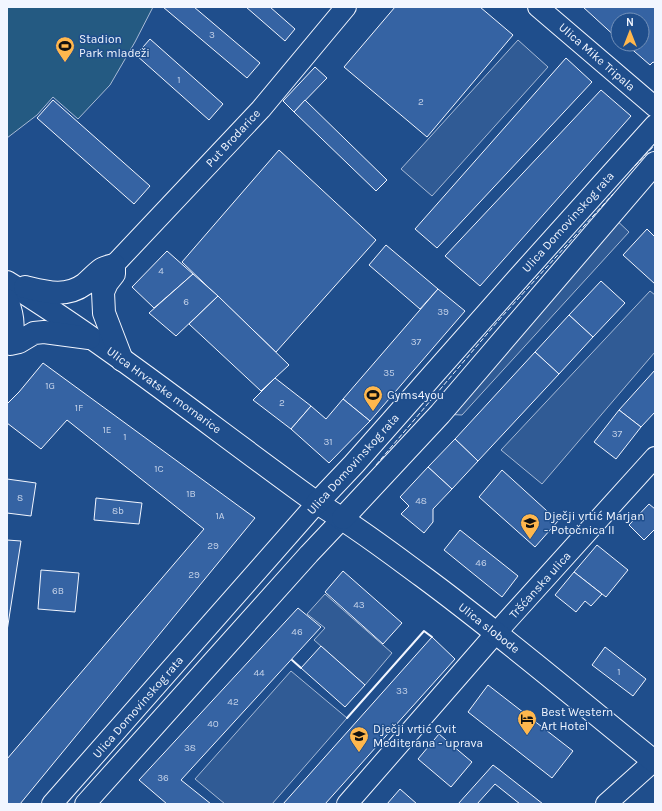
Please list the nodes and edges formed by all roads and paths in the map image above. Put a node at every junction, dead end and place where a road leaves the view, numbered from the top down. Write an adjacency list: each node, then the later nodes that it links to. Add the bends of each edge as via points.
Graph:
1 (346, 7): 6 (street, Put Brodarice, via 261,109)
2 (538, 7): 3 (street, Ulica Mike Tripala)
3 (655, 107)
4 (655, 126): 12 (main road, Ulica Domovinskog rata)
5 (655, 163): 13 (main road, Ulica Domovinskog rata, via 445,408)
6 (114, 264): 7 (main road, via 102,268 85,284 65,293); 10 (main road, via 114,274 104,292 103,306)
7 (7, 288): 8 (main road, Ulica Hrvatske mornarice, via 42,304); 9 (main road, via 12,332)
8 (92, 339): 9 (main road, via 44,332 34,333); 10 (main road, Ulica Hrvatske mornarice)
9 (9, 346)
10 (122, 360): 12 (main road, Ulica Hrvatske mornarice)
11 (655, 457): 14 (street, Tršćanska ulica)
12 (317, 504): 13 (main road, Ulica slobode); 16 (street, Ulica Domovinskog rata)
13 (343, 518): 14 (main road, Ulica slobode); 17 (street, Ulica Domovinskog rata)
14 (496, 633): 15 (main road, Ulica slobode); 18 (street, Tršćanska ulica)
15 (655, 761): 19 (street)
16 (52, 804)
17 (85, 804)
18 (347, 804)
19 (606, 804)

